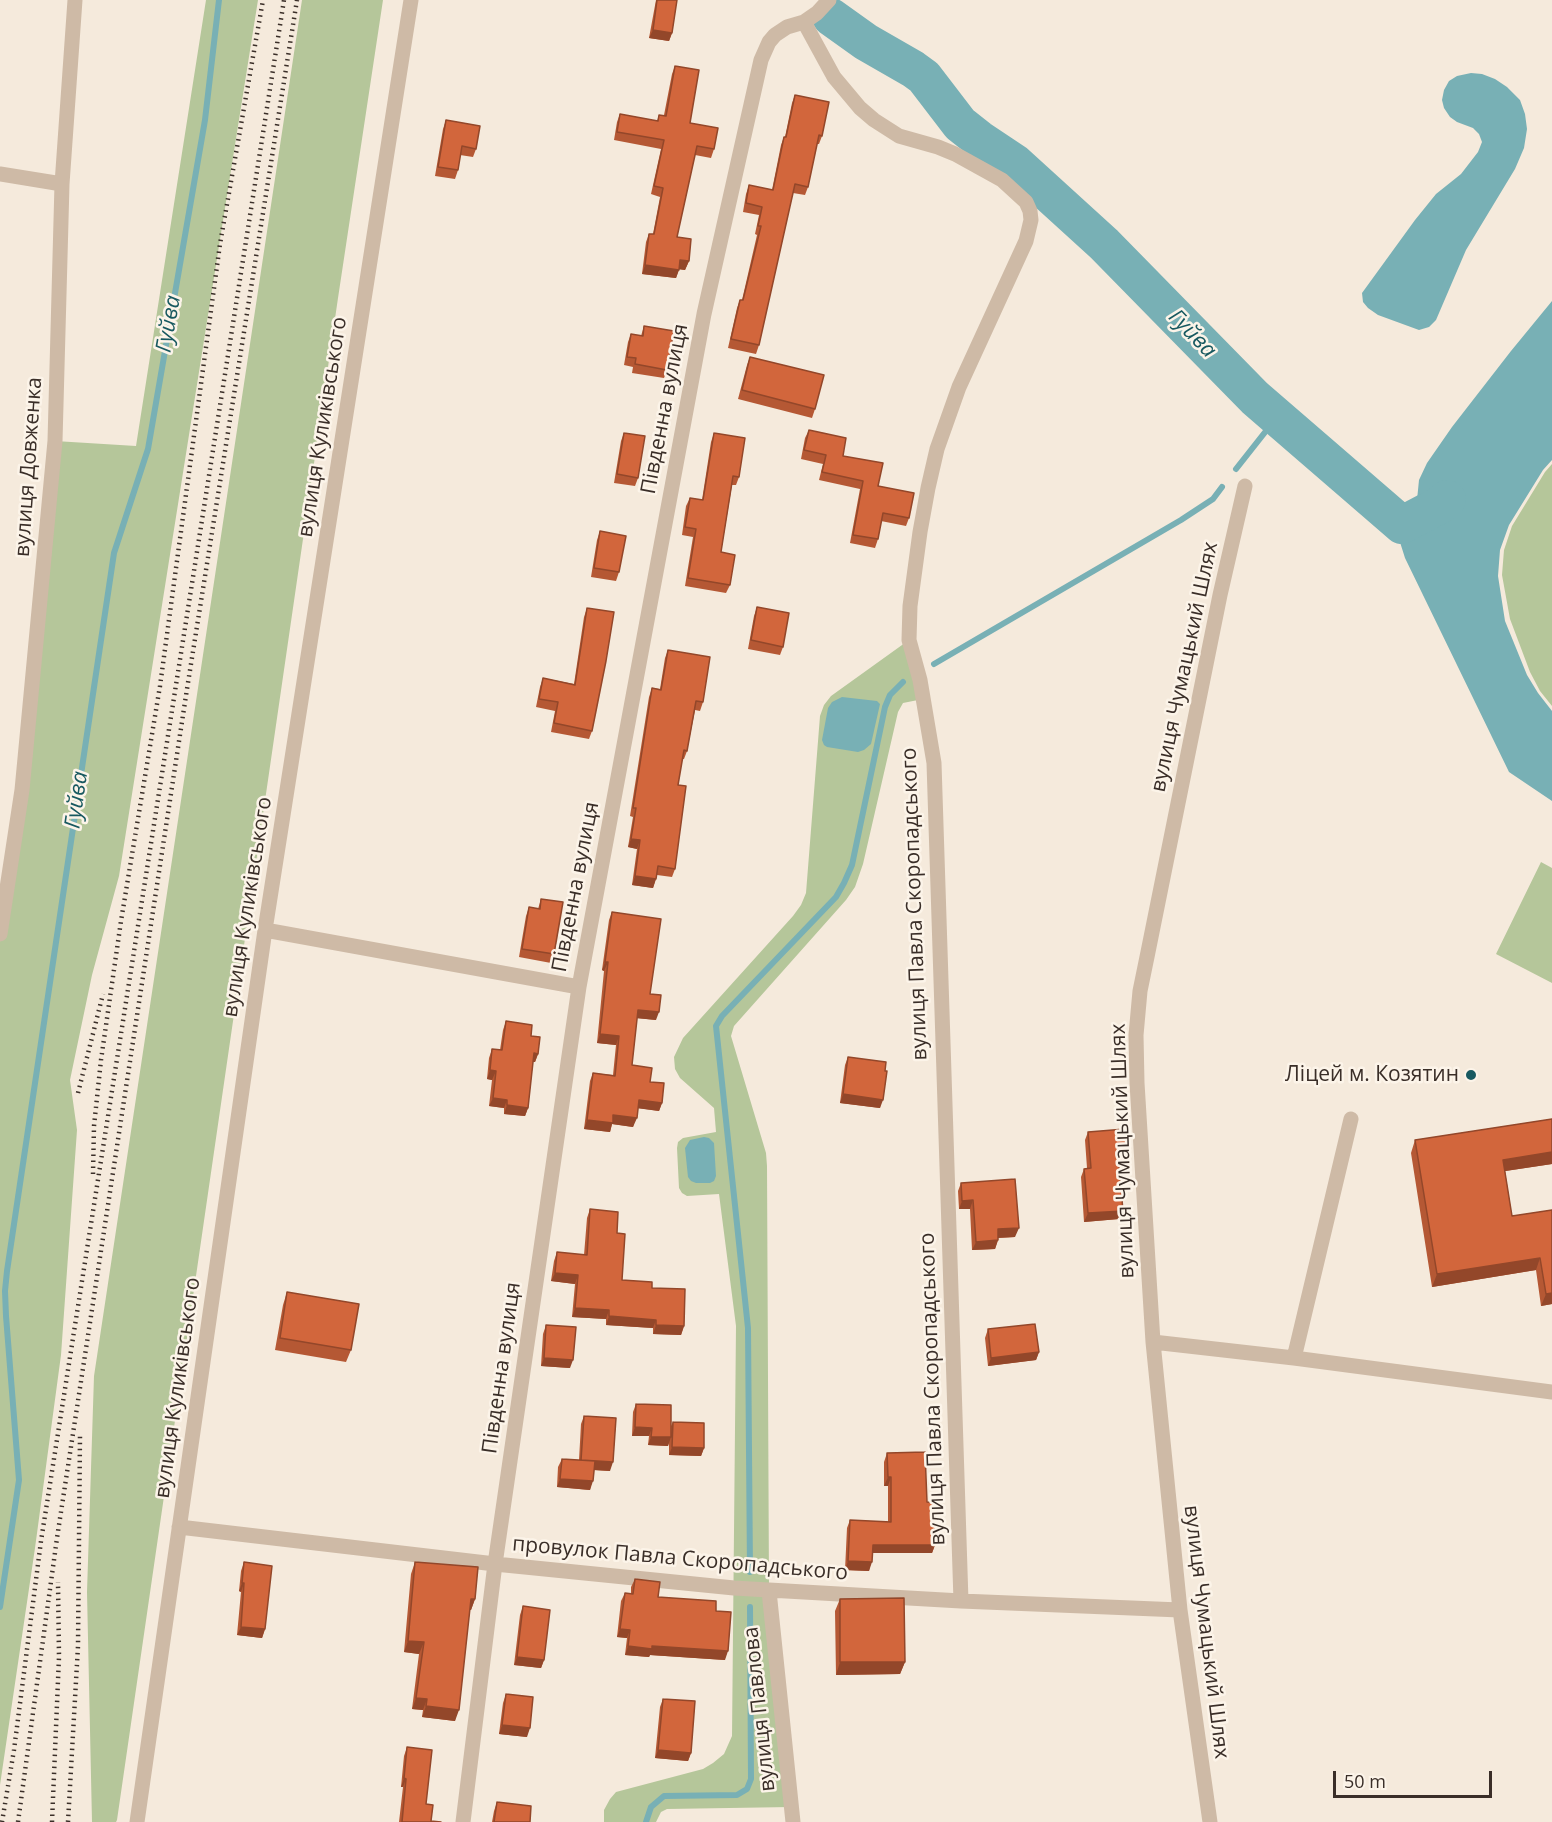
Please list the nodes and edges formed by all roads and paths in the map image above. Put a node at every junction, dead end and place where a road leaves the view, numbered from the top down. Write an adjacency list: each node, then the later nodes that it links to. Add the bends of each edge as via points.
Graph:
1 (75, 0): 6 (street, вулиця Довженка)
2 (411, 0): 8 (street, вулиця Куликівського)
3 (829, 0): 4 (street, Південна вулиця)
4 (804, 22): 10 (street, Південна вулиця, via 775,35 758,70 704,314); 18 (street, вулиця Павла Скоропадського, via 834,77 860,108 899,136 956,154 1002,180 1026,202 1032,220 959,387 939,443 927,488 909,615 909,640 934,763)
5 (0, 174): 6 (street)
6 (62, 184): 9 (street, вулиця Довженка, via 55,441 22,790)
7 (1245, 486): 12 (street, вулиця Чумацький Шлях, via 1140,991 1137,1083)
8 (265, 930): 10 (street); 15 (street, вулиця Куликівського)
9 (0, 934)
10 (579, 987): 16 (street, Південна вулиця)
11 (1351, 1119): 13 (street)
12 (1153, 1342): 13 (street); 19 (street, вулиця Чумацький Шлях)
13 (1294, 1358): 14 (street)
14 (1552, 1392)
15 (179, 1527): 16 (street, провулок Павла Скоропадського); 20 (street, вулиця Куликівського)
16 (495, 1564): 17 (street, провулок Павла Скоропадського); 21 (street, Південна вулиця)
17 (769, 1591): 18 (street, провулок Павла Скоропадського); 22 (street, вулиця Павлова)
18 (961, 1601): 19 (street, провулок Павла Скоропадського)
19 (1180, 1610): 23 (street, вулиця Чумацький Шлях)
20 (137, 1822)
21 (463, 1822)
22 (793, 1822)
23 (1210, 1822)

